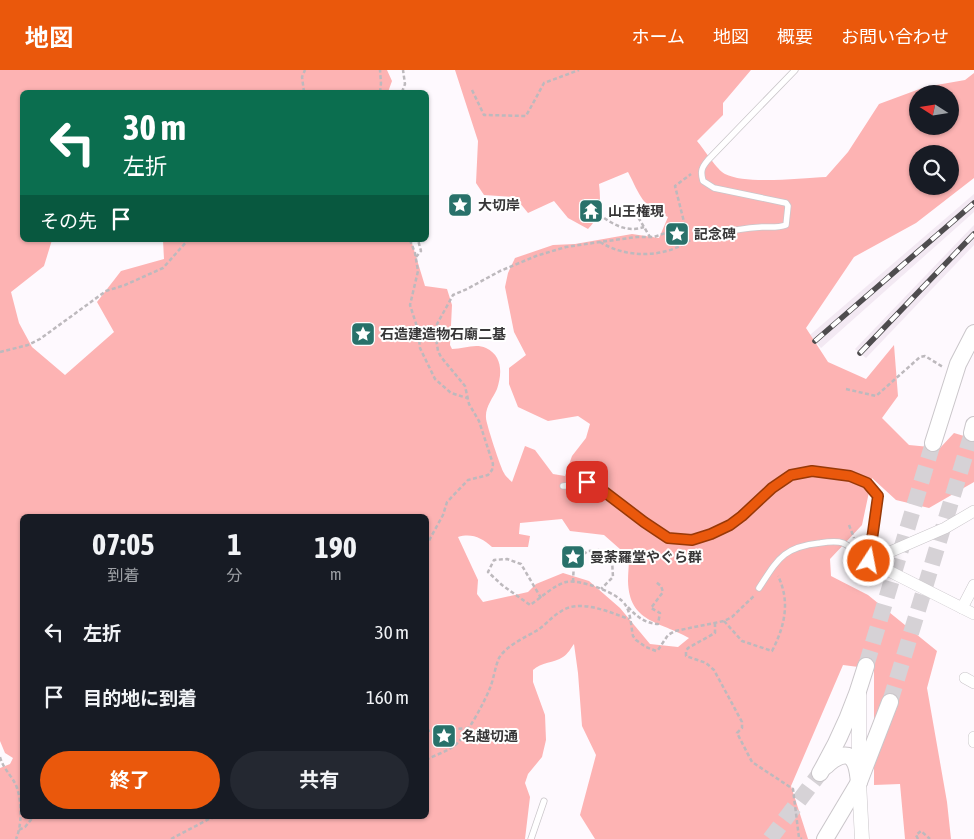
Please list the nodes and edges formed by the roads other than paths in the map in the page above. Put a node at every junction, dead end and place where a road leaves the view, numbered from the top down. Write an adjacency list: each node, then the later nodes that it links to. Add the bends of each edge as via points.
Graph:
1 (795, 70): 2 (lane, via 702,168 703,181 709,186 786,204 789,210 786,225 737,230 705,238)
2 (699, 234)
3 (974, 333): 4 (main road, via 958,364)
4 (933, 443)
5 (563, 486): 7 (lane, via 587,482 668,538 692,540 730,525 791,475 812,471 850,476 867,483 878,496)
6 (974, 511): 7 (street, via 945,528)
7 (869, 561): 9 (lane, via 843,543 828,542 795,548 772,566); 10 (street)
8 (974, 585): 10 (street)
9 (759, 588)
10 (962, 608): 11 (street)
11 (974, 614)
12 (866, 666): 13 (main road)
13 (859, 690): 17 (street); 17 (main road, via 836,746 821,772 834,758 843,755 855,762)
14 (890, 702): 17 (main road)
15 (974, 737): 16 (street)
16 (974, 742)
17 (859, 782): 20 (main road); 21 (street)
18 (544, 801): 19 (lane)
19 (531, 839)
20 (825, 839)
21 (862, 839)

